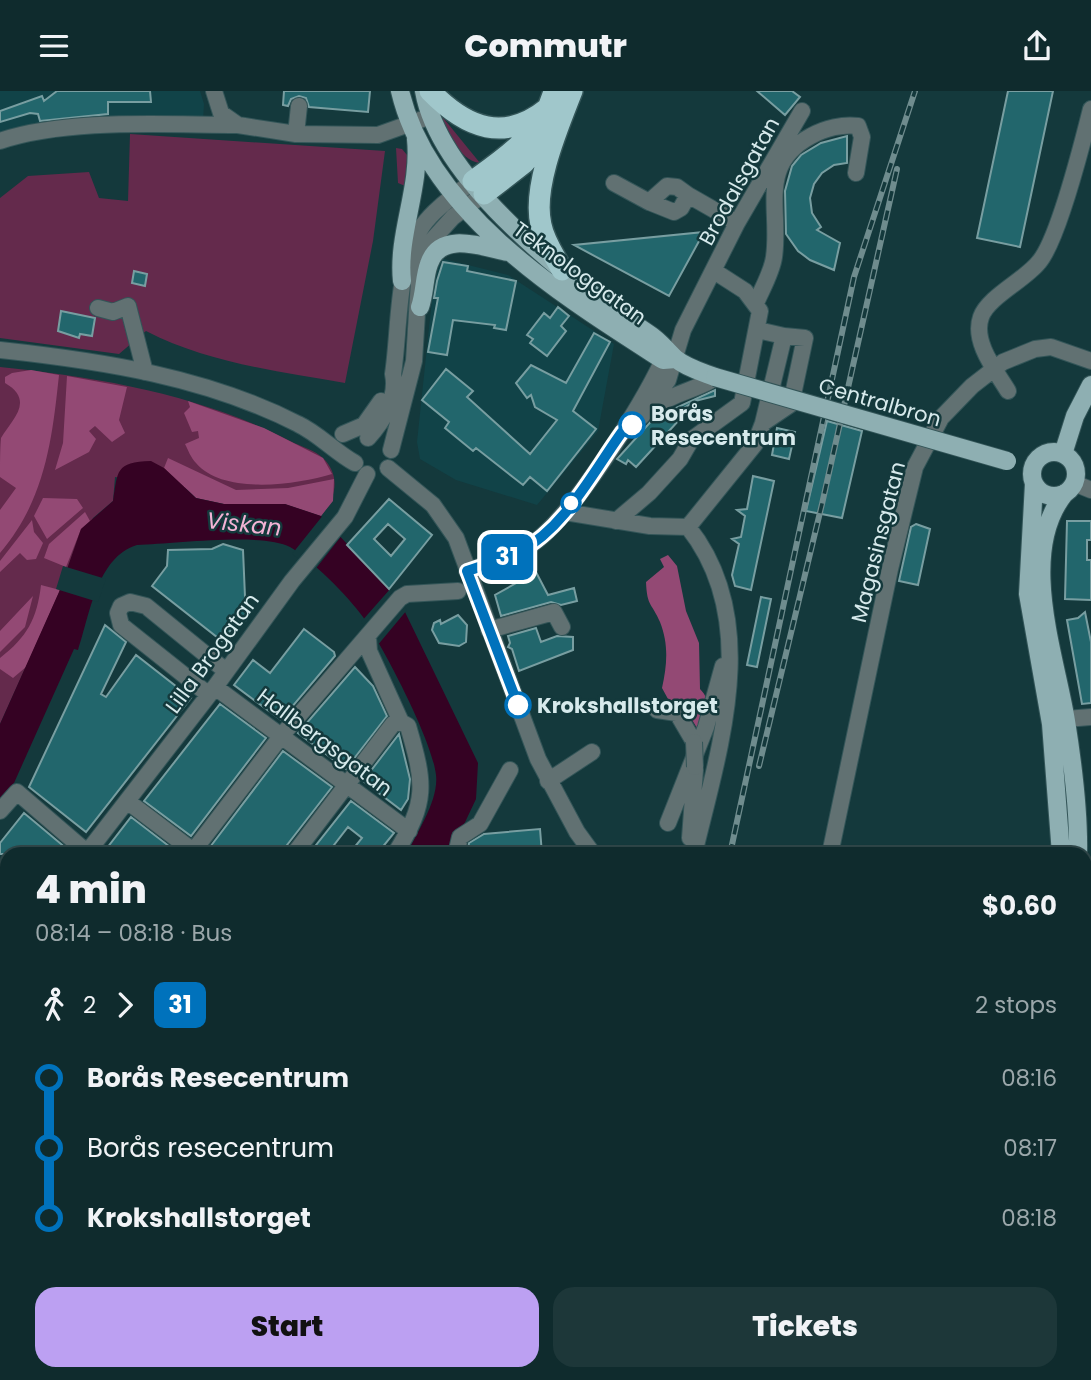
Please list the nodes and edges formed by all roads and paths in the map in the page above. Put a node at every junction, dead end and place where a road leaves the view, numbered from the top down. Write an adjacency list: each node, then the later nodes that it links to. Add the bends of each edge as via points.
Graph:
1 (214, 91): 11 (street, via 221,113)
2 (400, 91): 12 (main road)
3 (424, 91): 10 (main road, Teknologgatan)
4 (430, 91): 6 (highway, via 461,117 489,128 512,129)
5 (572, 91): 6 (highway)
6 (555, 104): 17 (highway, via 530,157); 23 (highway, via 539,207 544,235)
7 (299, 106): 13 (street)
8 (1091, 109): 34 (street, via 1041,261 981,316 981,344)
9 (802, 111): 21 (street, Brodalsgatan)
10 (431, 116): 12 (street); 17 (main road, Teknologgatan)
11 (237, 125): 13 (street); 14 (street, via 118,126 28,133)
12 (413, 129): 13 (street, via 362,136); 19 (main road, Teknologgatan); 25 (main road, via 417,180 402,255)
13 (299, 134)
14 (0, 141)
15 (856, 173): 26 (street, via 862,137 858,126 821,131 787,155 778,171 772,201 774,260)
16 (614, 183): 20 (street)
17 (479, 188): 19 (street); 23 (main road, Teknologgatan)
18 (688, 195): 20 (street, via 667,186); 20 (street, via 674,212); 21 (street)
19 (461, 201): 22 (main road, Teknologgatan); 25 (street, via 433,213 417,235); 27 (street, via 425,248)
20 (649, 202)
21 (737, 223): 24 (street, Brodalsgatan)
22 (510, 252): 27 (main road, via 455,242 440,248 429,264); 32 (main road, Teknologgatan)
23 (562, 270): 32 (main road, Teknologgatan, via 652,335)
24 (714, 271): 26 (street); 32 (street, Brodalsgatan)
25 (402, 281): 36 (street)
26 (756, 303): 29 (street)
27 (420, 307): 46 (street, via 414,361)
28 (98, 308): 35 (street, via 113,312 128,306)
29 (758, 330): 30 (street); 53 (street, via 742,404 691,440 649,493)
30 (784, 335): 41 (street); 41 (street, via 805,338 791,404)
31 (0, 350): 35 (street)
32 (670, 359): 37 (main road, Teknologgatan); 40 (street, via 668,380); 43 (street)
33 (1091, 361): 34 (street, Magasinsgatan, via 1051,347 1035,349)
34 (994, 369): 39 (street); 88 (street, Magasinsgatan, via 942,418 915,467)
35 (145, 372): 42 (street, via 253,403)
36 (393, 373): 44 (street, via 374,414 358,429); 45 (street, via 388,410)
37 (715, 377): 40 (street, via 708,384 665,398); 50 (main road, Centralbron, bridge, via 1007,461)
38 (1091, 385): 47 (main road)
39 (1008, 391)
40 (642, 416): 43 (street)
41 (763, 423): 54 (street, via 755,445)
42 (312, 431): 44 (street); 49 (street)
43 (622, 432): 52 (street)
44 (343, 434): 45 (street)
45 (367, 438): 46 (street, via 383,440); 49 (street, via 356,448)
46 (391, 450): 48 (street)
47 (1063, 454): 50 (main road, via 1043,455); 51 (main road, via 1074,464)
48 (388, 468): 49 (street, via 379,475); 55 (street, via 447,521)
49 (361, 469): 63 (street, Lilla Brogatan, via 345,517)
50 (1034, 476): 51 (main road, via 1050,495); 89 (main road, via 1028,594 1051,724)
51 (1077, 489): 67 (main road, via 1047,526 1042,577)
52 (568, 507): 53 (street); 55 (street, via 544,535 518,553)
53 (616, 521): 54 (street)
54 (688, 527): 62 (street, via 701,544 723,597)
55 (467, 571): 60 (street)
56 (458, 591): 61 (street, via 407,594)
57 (103, 622): 58 (street)
58 (121, 625): 63 (street, via 121,606 139,603); 64 (street, Hallbergsgatan)
59 (562, 627): 60 (street, via 554,612)
60 (489, 630): 72 (street)
61 (368, 637): 68 (street, via 369,651); 69 (street)
62 (730, 652): 76 (street); 87 (street, via 726,704)
63 (226, 671): 64 (street, Lilla Brogatan)
64 (212, 691): 69 (street, Hallbergsgatan); 74 (street, Lilla Brogatan)
65 (657, 710): 86 (street, bridge, via 677,713 694,742)
66 (1091, 717): 67 (street)
67 (1066, 719): 90 (main road)
68 (401, 722): 73 (street, via 393,724); 77 (street, via 408,726 422,780)
69 (282, 735): 73 (street, Hallbergsgatan); 81 (street)
70 (592, 752): 72 (street)
71 (510, 770): 84 (street, via 480,824 460,837)
72 (548, 781): 85 (street)
73 (348, 785): 77 (street, Hallbergsgatan); 82 (street)
74 (127, 801): 79 (street, Lilla Brogatan); 80 (street)
75 (0, 811): 78 (street, via 17,792)
76 (668, 823)
77 (409, 831): 83 (street)
78 (80, 847)
79 (92, 847)
80 (186, 847)
81 (198, 847)
82 (299, 847)
83 (399, 847)
84 (458, 847)
85 (589, 847)
86 (692, 847)
87 (694, 847)
88 (831, 847)
89 (1060, 847)
90 (1077, 847)

